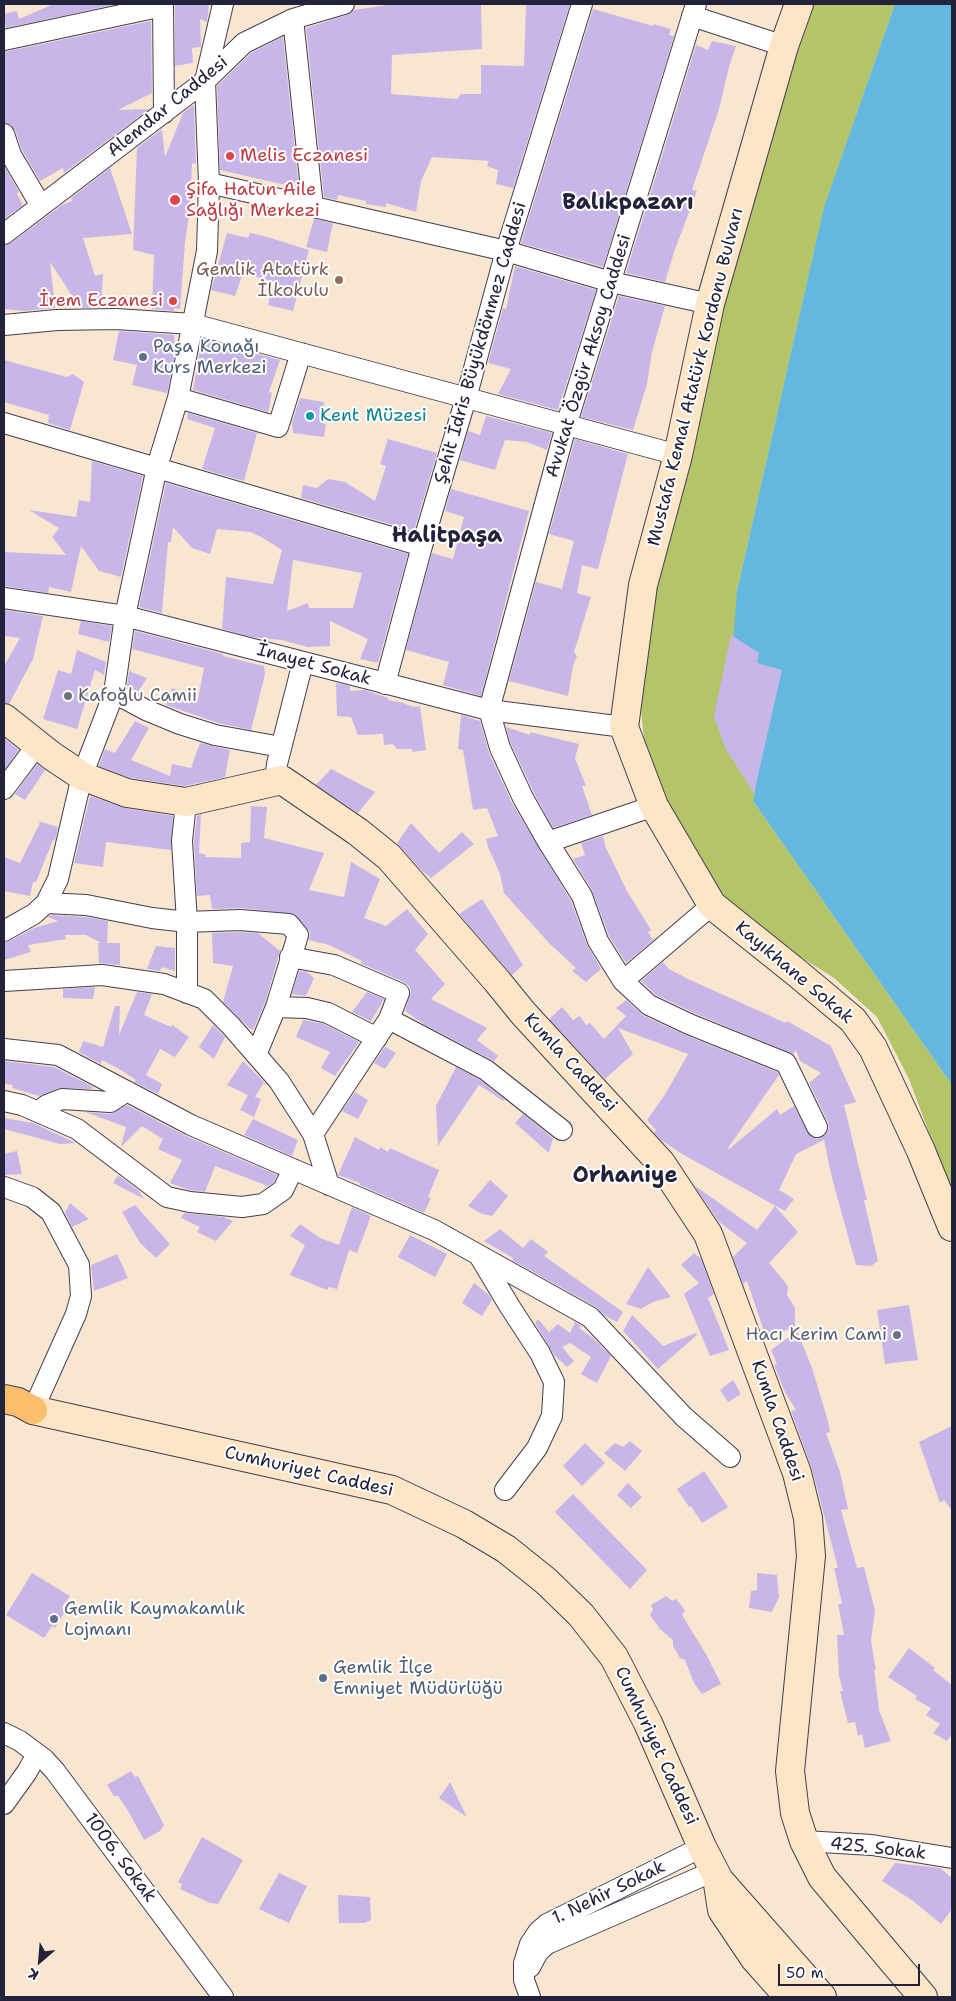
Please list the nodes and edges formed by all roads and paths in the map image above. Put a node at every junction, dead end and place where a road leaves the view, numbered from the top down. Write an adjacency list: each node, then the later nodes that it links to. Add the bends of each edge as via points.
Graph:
1 (223, 4): 10 (street)
2 (344, 4): 7 (street, Alemdar Caddesi)
3 (582, 4): 17 (street, Şehit İdris Büyükdönmez Caddesi)
4 (799, 4): 9 (street, Mustafa Kemal Atatürk Kordonu Bulvarı)
5 (163, 5): 8 (street); 11 (street)
6 (694, 10): 9 (street); 18 (street, Avukat Özgür Aksoy Caddesi)
7 (293, 19): 10 (street, Alemdar Caddesi, via 244,43); 15 (street)
8 (4, 40)
9 (784, 46): 19 (street, Mustafa Kemal Atatürk Kordonu Bulvarı)
10 (205, 81): 11 (street, Alemdar Caddesi); 13 (street)
11 (164, 113): 14 (street, Alemdar Caddesi)
12 (4, 134): 14 (street, via 11,156)
13 (209, 183): 15 (street); 20 (street, via 207,251)
14 (41, 206): 16 (street, Alemdar Caddesi)
15 (313, 207): 17 (street)
16 (4, 234)
17 (506, 251): 18 (street); 24 (street, Şehit İdris Büyükdönmez Caddesi)
18 (611, 282): 19 (street); 26 (street, Avukat Özgür Aksoy Caddesi)
19 (710, 304): 27 (street, Mustafa Kemal Atatürk Kordonu Bulvarı)
20 (193, 324): 21 (street, via 116,319 57,320); 22 (street); 23 (street)
21 (4, 326)
22 (301, 353): 23 (street, via 278,427); 24 (street)
23 (178, 398): 28 (street)
24 (466, 398): 26 (street); 29 (street, Şehit İdris Büyükdönmez Caddesi)
25 (4, 423): 28 (street)
26 (566, 426): 27 (street); 35 (street, Avukat Özgür Aksoy Caddesi)
27 (678, 455): 37 (street, Mustafa Kemal Atatürk Kordonu Bulvarı, via 643,585)
28 (156, 468): 29 (street); 31 (street)
29 (422, 546): 33 (street, Şehit İdris Büyükdönmez Caddesi)
30 (4, 598): 31 (street, İnayet Sokak)
31 (125, 616): 32 (street, İnayet Sokak); 34 (street)
32 (304, 662): 33 (street, İnayet Sokak); 39 (street)
33 (385, 684): 35 (street, İnayet Sokak)
34 (114, 693): 39 (street, via 180,724 215,735); 40 (street)
35 (489, 710): 37 (street, İnayet Sokak); 45 (street, via 504,756)
36 (4, 718): 38 (street)
37 (624, 727): 44 (street, Kayıkhane Sokak)
38 (37, 745): 40 (street); 42 (street)
39 (281, 747): 41 (street, via 276,772)
40 (82, 776): 43 (street, via 127,793); 46 (street, via 58,879)
41 (282, 780): 43 (street); 78 (street, Kumla Caddesi, via 389,857 524,1013 662,1163 708,1234 797,1473 808,1518 811,1556 790,1771 795,1813)
42 (4, 789)
43 (186, 802): 48 (street, via 182,841)
44 (654, 806): 45 (street); 47 (street, Kayıkhane Sokak)
45 (548, 842): 51 (street, via 582,896 598,941)
46 (46, 903): 48 (street, via 86,905); 49 (street)
47 (712, 905): 51 (street); 68 (street, Kayıkhane Sokak, via 853,1020 873,1048)
48 (187, 922): 50 (street, via 240,920 289,924 298,935); 53 (street)
49 (4, 931)
50 (290, 958): 54 (street); 55 (street, via 334,965 399,993)
51 (623, 980): 62 (street, via 649,1005 786,1063)
52 (4, 981): 53 (street, via 102,975 164,984)
53 (187, 993): 58 (street, via 204,999)
54 (276, 1007): 56 (street, via 307,1008 328,1013); 58 (street)
55 (389, 1019): 56 (street); 63 (street, via 486,1070)
56 (377, 1038): 64 (street)
57 (4, 1049): 59 (street, via 58,1055)
58 (256, 1055): 64 (street, via 279,1081)
59 (127, 1091): 61 (street, via 110,1102 62,1099); 65 (street, via 191,1125)
60 (4, 1101): 61 (street)
61 (38, 1112): 65 (street, via 77,1129 167,1197 242,1207 263,1204 283,1190)
62 (817, 1128)
63 (562, 1130)
64 (313, 1134): 66 (street)
65 (293, 1169): 66 (street)
66 (329, 1185): 69 (street, via 434,1230)
67 (4, 1186): 71 (street, via 32,1197 51,1212 79,1265 81,1296 76,1314)
68 (952, 1227)
69 (479, 1255): 73 (street, via 590,1317 684,1417); 74 (street, via 540,1353 554,1382 552,1416 538,1448)
70 (4, 1400): 71 (main road, Cumhuriyet Caddesi, via 18,1402)
71 (33, 1410): 72 (main road, Cumhuriyet Caddesi); 79 (street, Cumhuriyet Caddesi, via 392,1490 464,1524 506,1549 581,1615 614,1657 648,1722)
72 (4, 1411)
73 (730, 1457)
74 (505, 1490)
75 (4, 1734): 76 (street, 1006. Sokak)
76 (37, 1754): 77 (street); 85 (street, 1006. Sokak, via 72,1793)
77 (4, 1804)
78 (804, 1841): 80 (street, 425. Sokak, via 872,1845); 84 (street, Kumla Caddesi, via 822,1877)
79 (702, 1847): 81 (street, Cumhuriyet Caddesi); 82 (street, 1. Nehir Sokak, via 547,1924 530,1944 524,1963)
80 (952, 1858)
81 (716, 1876): 82 (street, 1. Nehir Sokak, via 548,1944 538,1952); 83 (street, via 722,1910 755,1959); 86 (street)
82 (527, 1989)
83 (789, 1995)
84 (921, 1996)
85 (223, 1997)
86 (822, 1997)

